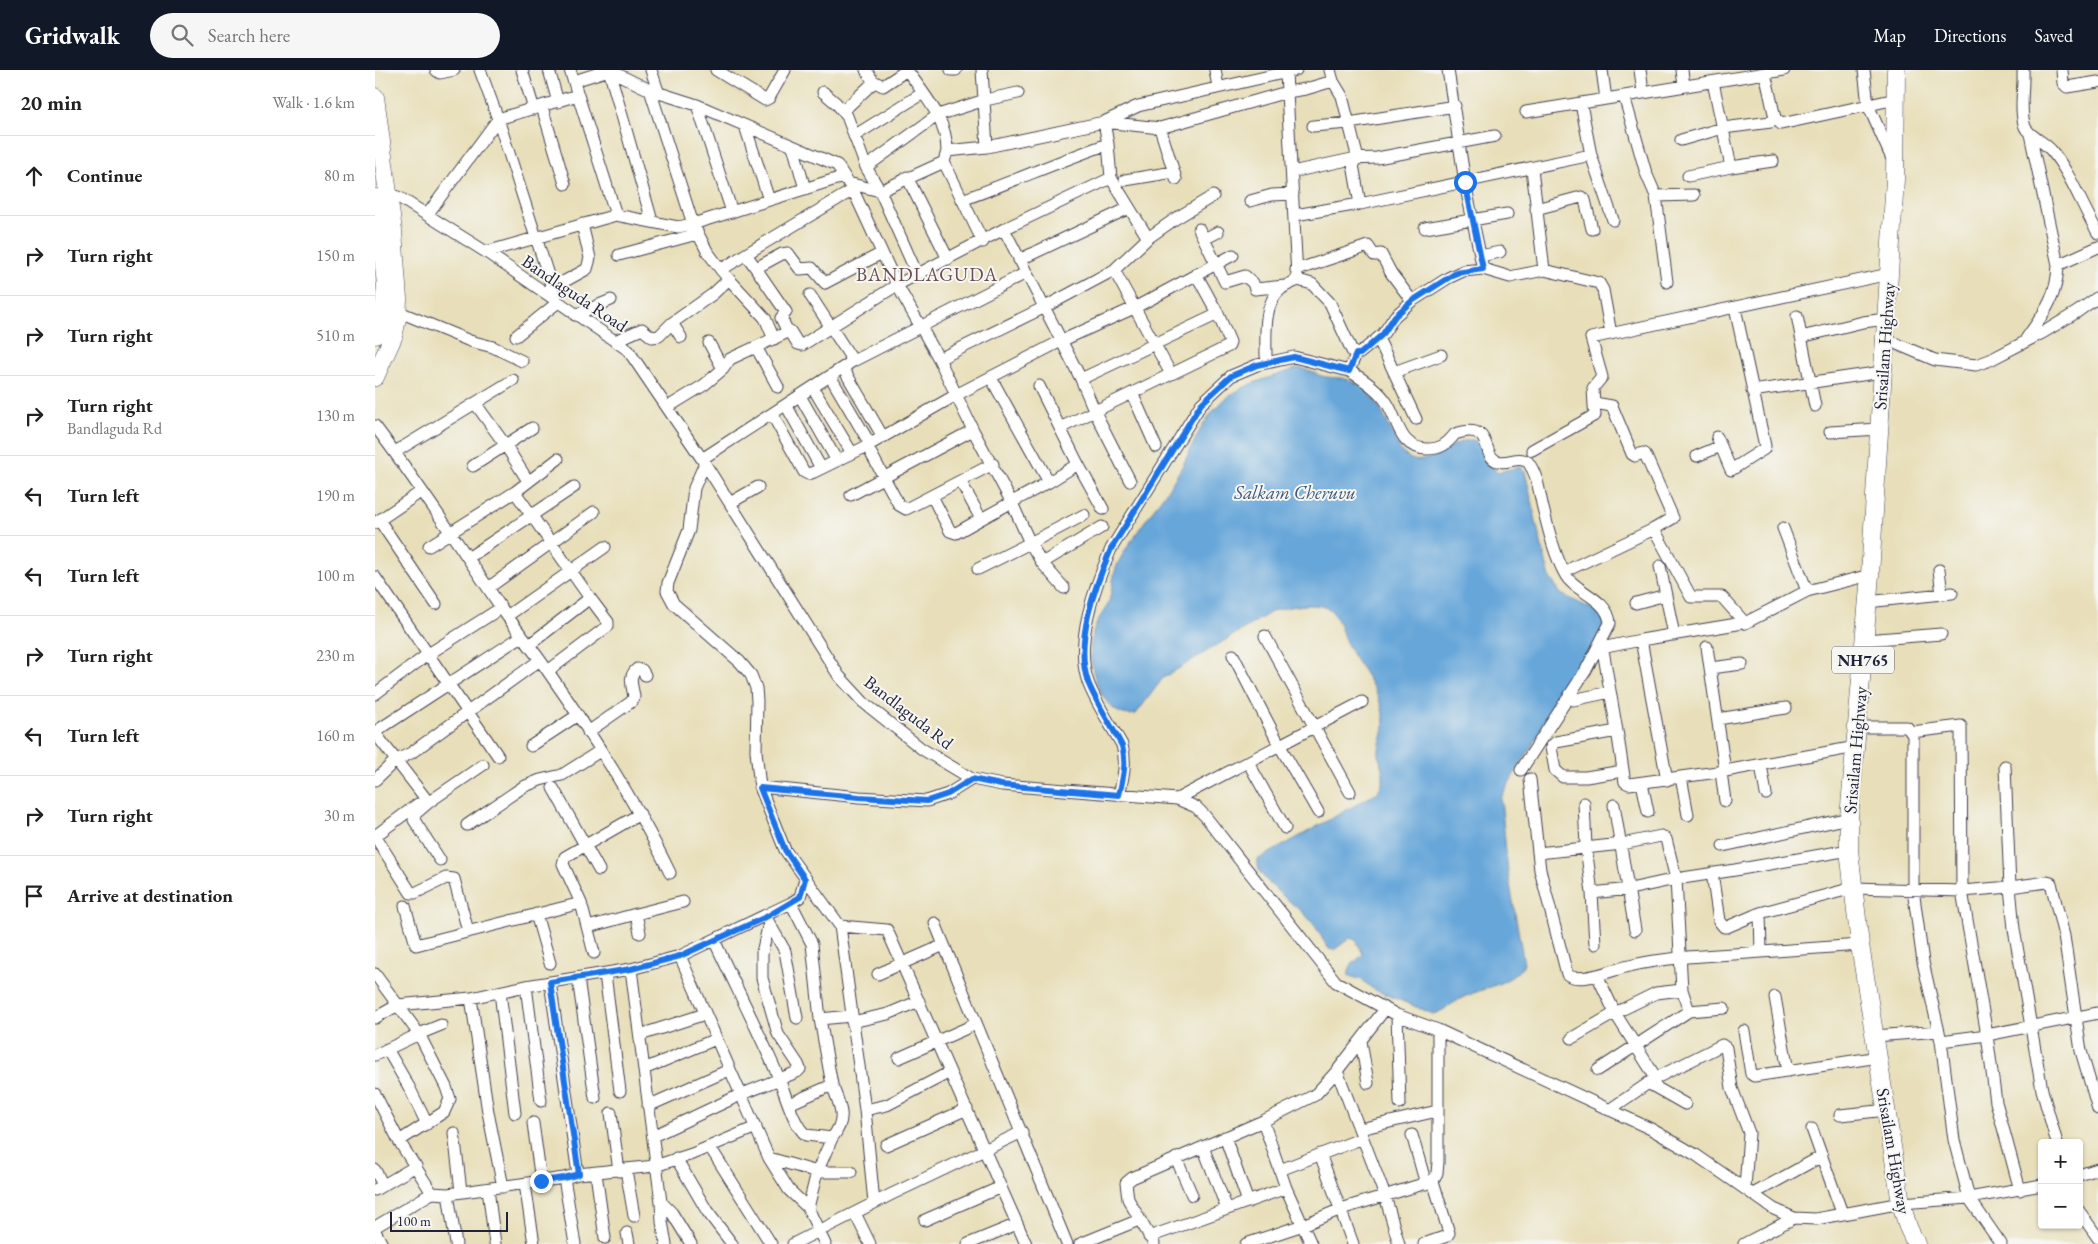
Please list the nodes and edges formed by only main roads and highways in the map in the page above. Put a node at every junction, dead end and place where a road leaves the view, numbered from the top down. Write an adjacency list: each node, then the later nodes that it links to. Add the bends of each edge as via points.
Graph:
1 (1895, 70): 6 (highway, Srisailam Highway / NH765, via 1895,167 1889,274 1849,850 1860,946 1901,1203)
2 (375, 97): 3 (highway)
3 (378, 193): 4 (highway, via 386,284 384,306); 5 (highway, via 397,281 397,311 393,337)
4 (375, 335)
5 (375, 377)
6 (1916, 1244)

